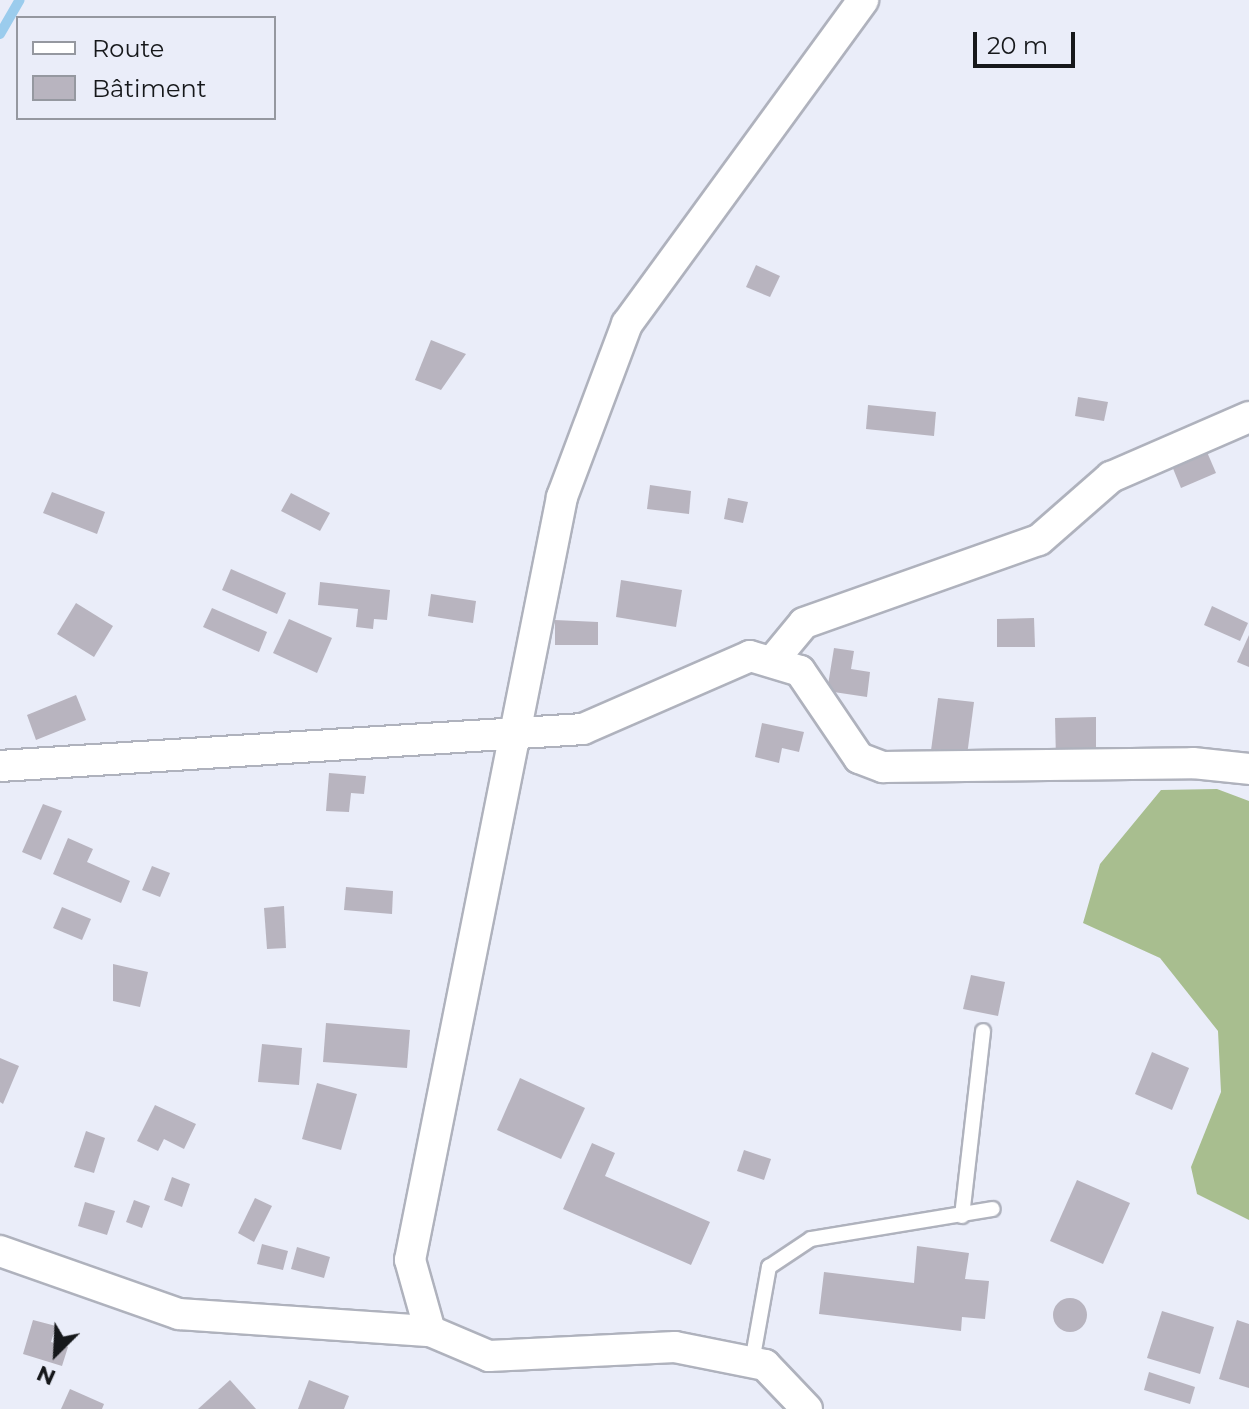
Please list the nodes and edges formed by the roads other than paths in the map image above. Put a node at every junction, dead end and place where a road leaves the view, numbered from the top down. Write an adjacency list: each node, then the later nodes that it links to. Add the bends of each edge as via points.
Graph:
1 (863, 0): 4 (street, via 627,324 562,497)
2 (1249, 417): 3 (street, via 1111,477 1039,540 804,623)
3 (775, 658): 4 (street, via 732,658 583,729); 6 (street, via 818,689 859,758 883,767 1193,763)
4 (510, 736): 5 (street); 11 (street, via 410,1260)
5 (0, 766)
6 (1249, 769)
7 (983, 1031): 9 (lane)
8 (993, 1209): 9 (lane)
9 (962, 1216): 12 (lane, via 811,1239 769,1267)
10 (0, 1251): 11 (street, via 179,1314)
11 (430, 1331): 12 (street, via 489,1356 675,1347)
12 (752, 1362): 13 (street, via 765,1365)
13 (807, 1409)

